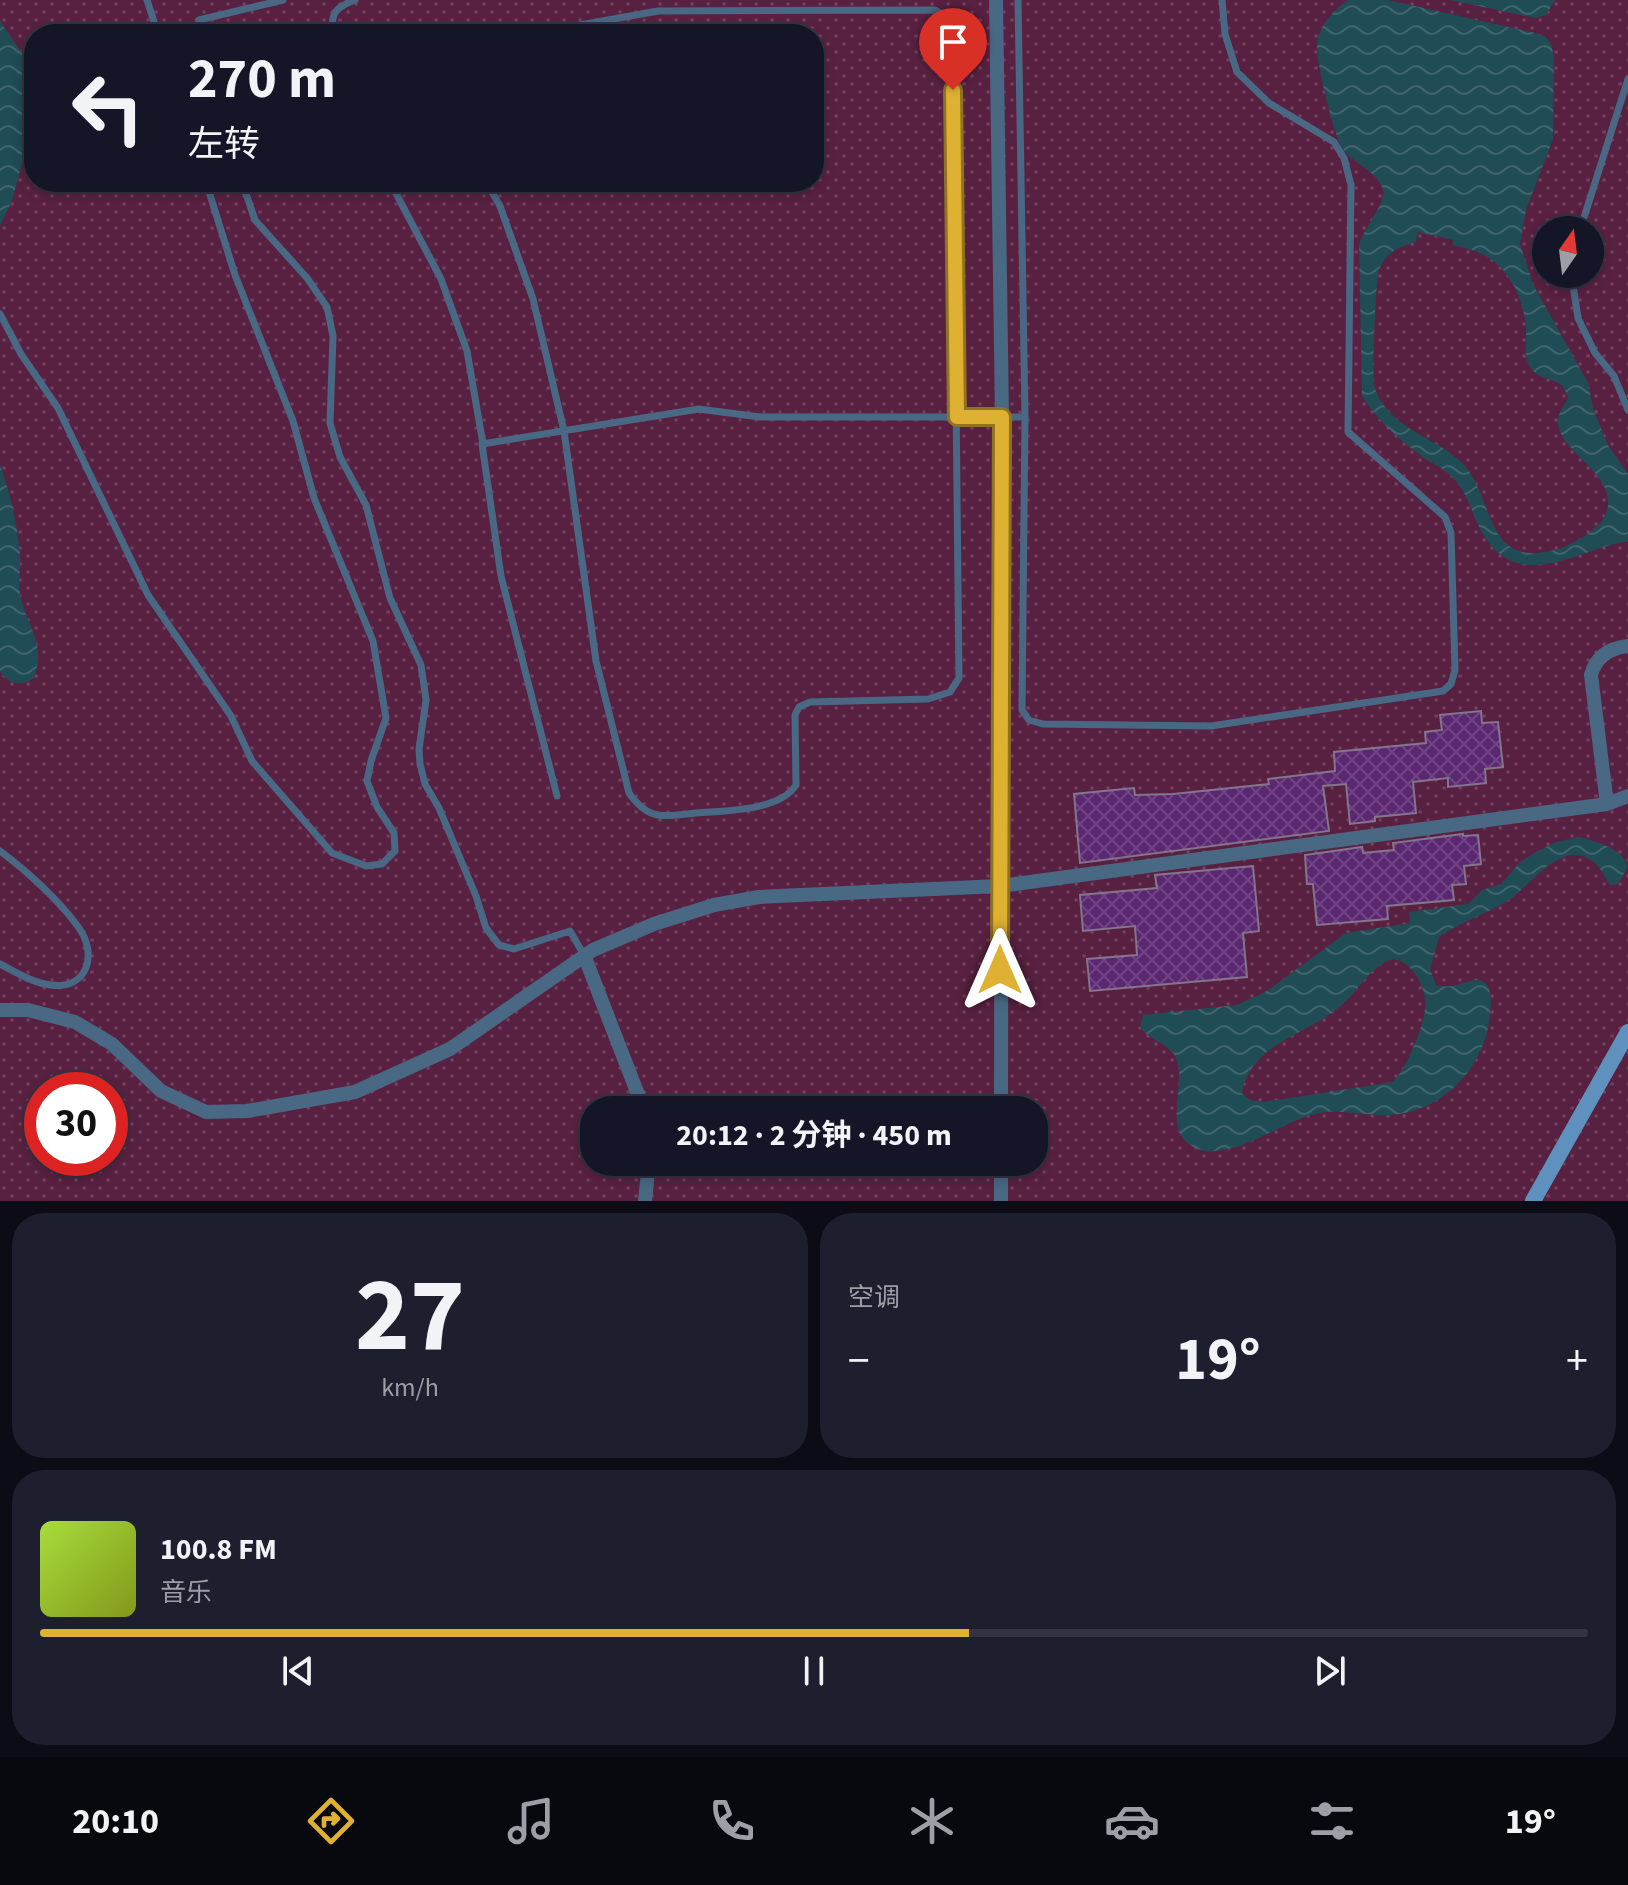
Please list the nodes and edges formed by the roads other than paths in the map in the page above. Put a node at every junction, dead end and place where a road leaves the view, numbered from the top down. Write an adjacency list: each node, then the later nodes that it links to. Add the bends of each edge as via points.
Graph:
1 (147, 0): 9 (lane)
2 (283, 0): 10 (lane)
3 (355, 0): 11 (lane, via 334,11)
4 (657, 0): 8 (lane)
5 (996, 0): 23 (street)
6 (1018, 0): 24 (lane)
7 (1222, 0): 24 (lane, via 1237,72 1269,103 1334,142 1347,165 1348,432 1445,517 1451,533 1451,684 1443,691 1211,726 1029,720 1022,710)
8 (658, 11): 12 (lane); 22 (lane, via 935,10 949,18)
9 (155, 24)
10 (199, 24)
11 (332, 24)
12 (586, 24)
13 (1628, 79): 18 (lane)
14 (209, 192): 20 (lane, via 235,275 293,421 314,498 373,641 386,718 367,781 394,833 395,851 382,864 366,866 332,853 252,761 231,716 148,595 58,408)
15 (245, 192): 33 (lane, via 255,220 327,307 333,336 330,423 340,457 366,505 390,598 421,665 426,700 419,749 422,774 486,928 499,945 514,949 570,931)
16 (395, 192): 26 (lane, via 441,279 467,351)
17 (492, 192): 25 (lane, via 533,299)
18 (1584, 216)
19 (1573, 288): 21 (lane, via 1578,318)
20 (0, 314)
21 (1628, 410)
22 (957, 417): 23 (lane); 25 (lane, via 760,417 699,409); 25 (lane, via 959,678 950,692 928,699 805,703 795,715 797,779 787,796 749,809 660,816 642,808 629,793 600,676)
23 (1002, 417): 24 (lane); 32 (street)
24 (1025, 417)
25 (564, 431): 26 (lane)
26 (483, 444): 28 (lane, via 501,576)
27 (1628, 646): 30 (street, via 1604,654 1591,675)
28 (557, 796)
29 (1628, 796): 30 (street)
30 (1607, 804): 32 (street)
31 (0, 851): 34 (lane, via 79,927 89,955 84,975 63,985 32,981)
32 (1000, 886): 33 (street, via 759,897 654,924); 38 (street)
33 (584, 955): 35 (street, via 450,1049 355,1092 247,1111 206,1112 161,1091 112,1044 75,1022 28,1010); 37 (street)
34 (0, 964)
35 (0, 1010)
36 (1628, 1032): 43 (street)
37 (639, 1096)
38 (1001, 1096)
39 (648, 1176): 41 (street)
40 (1001, 1176): 42 (street)
41 (645, 1201)
42 (1001, 1201)
43 (1533, 1201)

